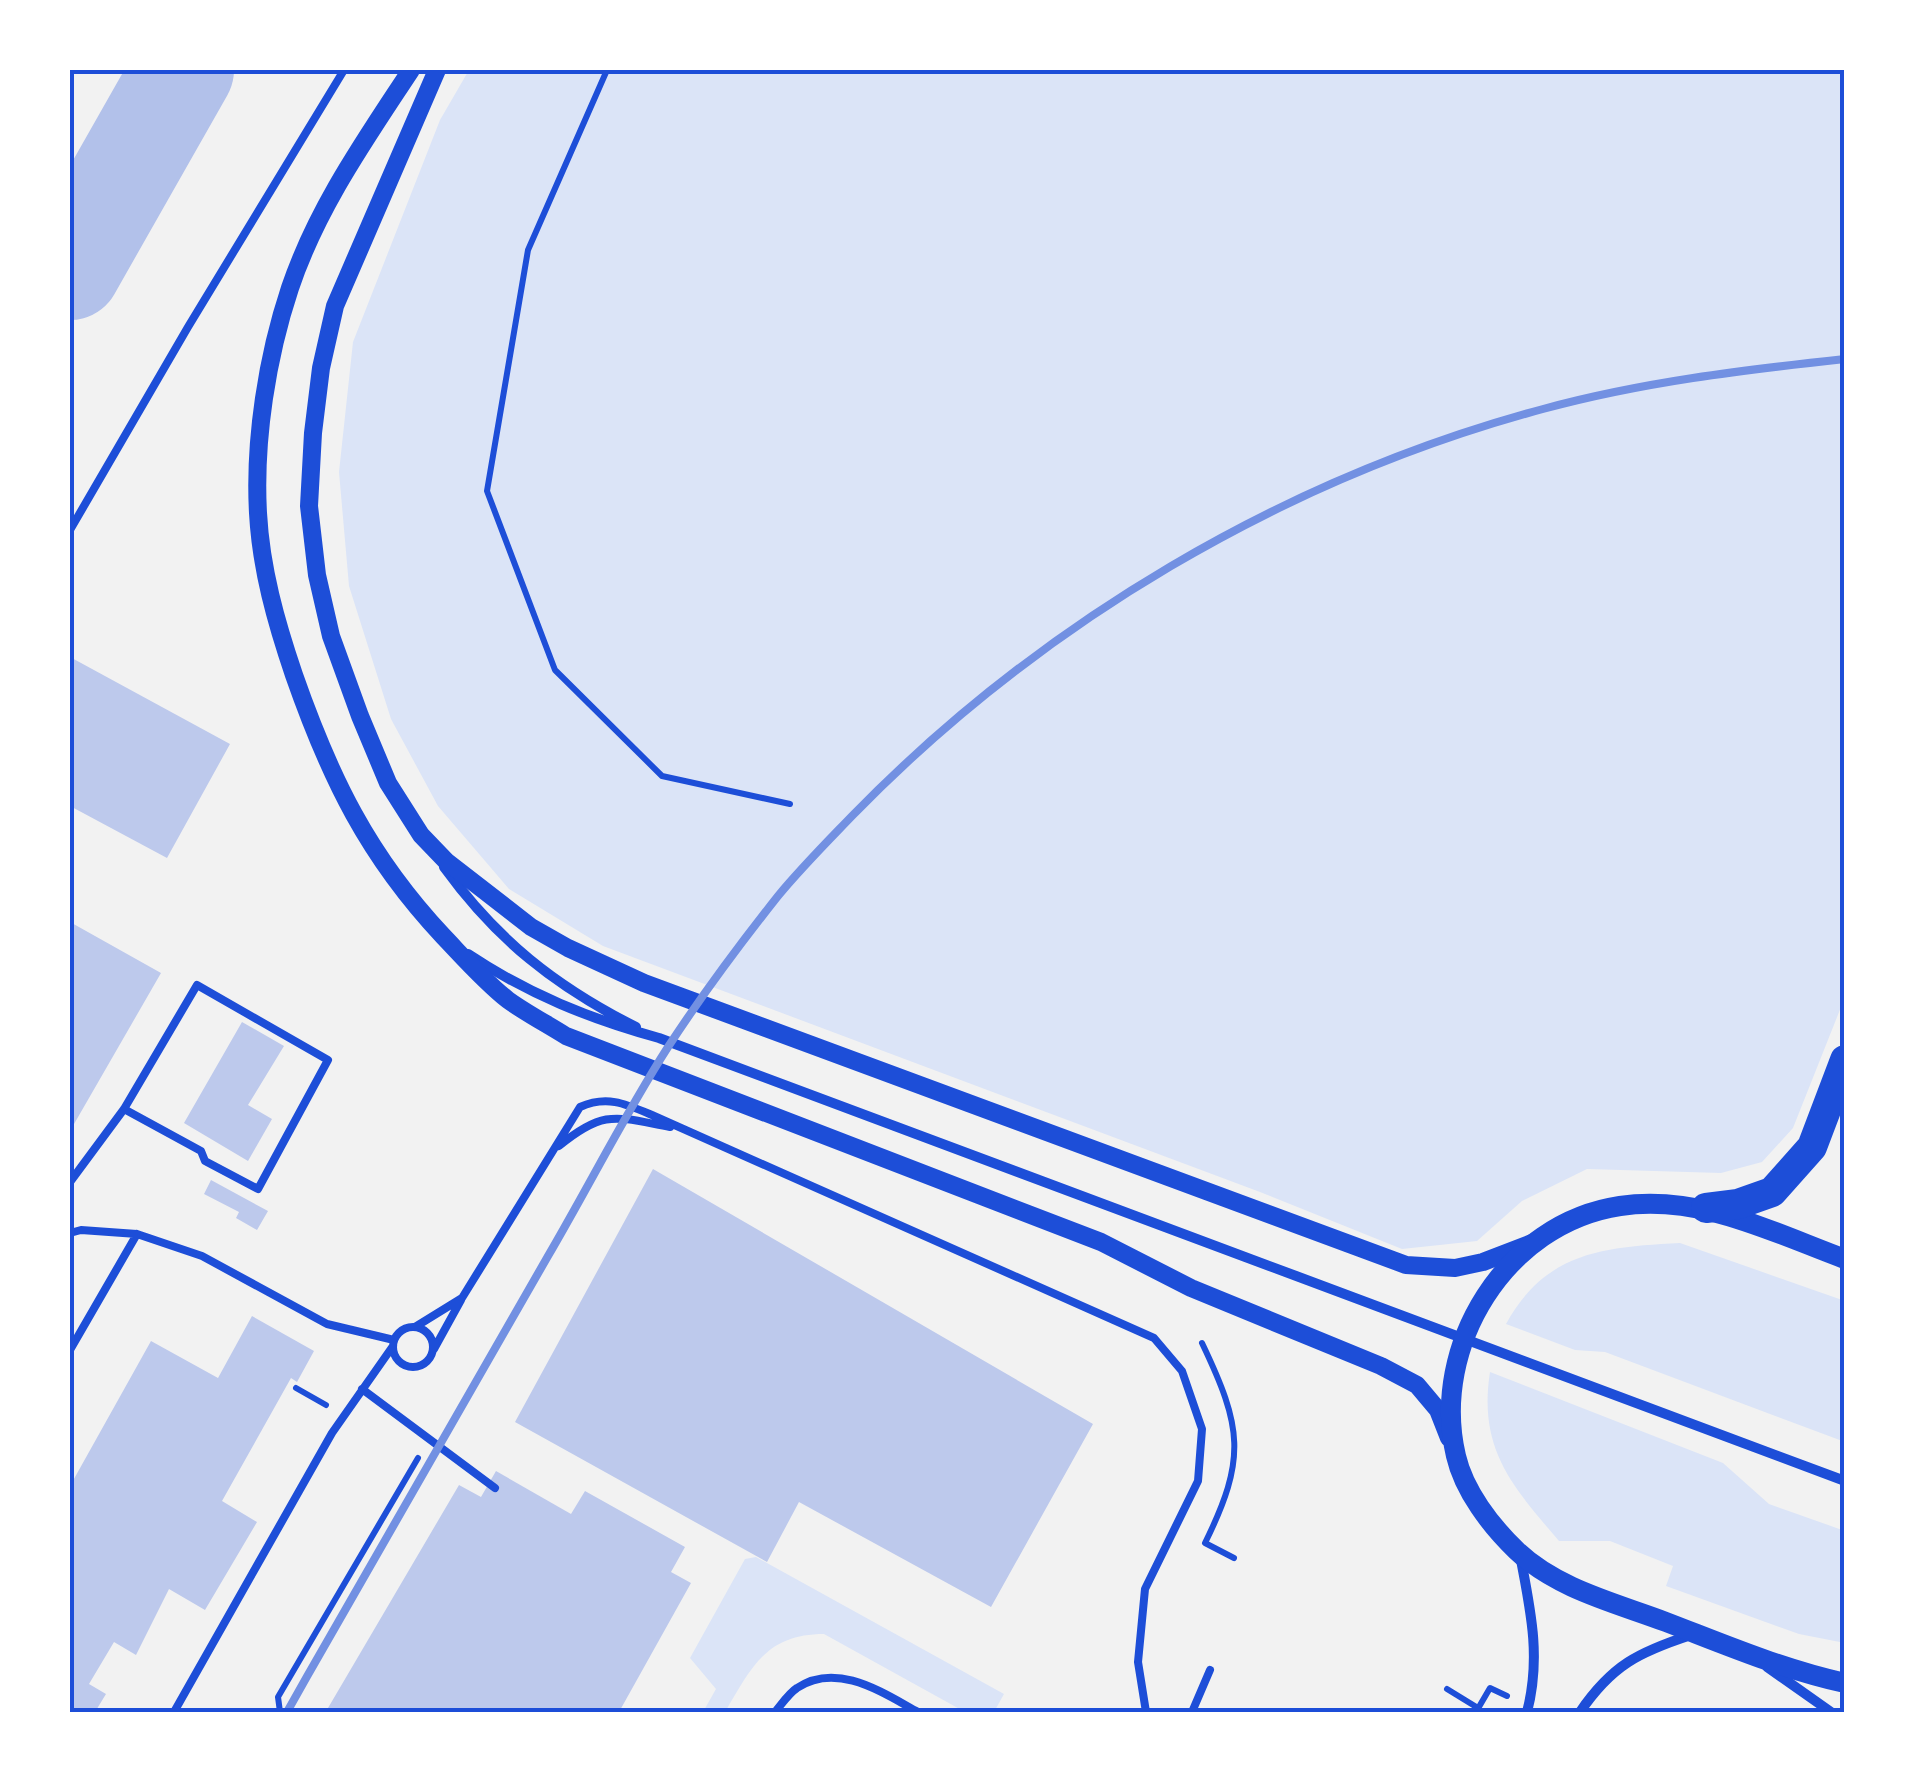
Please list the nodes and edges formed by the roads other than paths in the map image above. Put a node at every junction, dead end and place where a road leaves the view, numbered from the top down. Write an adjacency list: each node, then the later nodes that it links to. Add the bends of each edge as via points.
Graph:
1 (344, 70): 4 (lane)
2 (411, 70): 6 (street, via 340,180 290,289 261,433 258,512 278,629 325,756 377,858)
3 (437, 70): 5 (street, via 334,306 321,368 309,506 331,636 388,783)
4 (70, 530)
5 (421, 834): 7 (street, via 481,916 516,951 590,1003); 16 (street, via 531,927 644,983 1406,1265 1455,1268)
6 (443, 936): 7 (street, via 554,1002); 24 (street, via 509,1001 566,1036 1102,1242 1191,1288 1381,1366 1417,1385 1438,1410)
7 (659, 1038): 25 (street)
8 (1845, 1060): 13 (highway, via 1812,1147 1772,1192)
9 (124, 1109): 9 (lane, via 196,985 328,1060 258,1188); 12 (lane)
10 (683, 1129): 11 (lane, via 608,1118 586,1124); 11 (lane, via 598,1099 580,1108); 35 (lane, via 1154,1338 1182,1371 1202,1428 1198,1480 1145,1589 1138,1662)
11 (551, 1152): 18 (lane)
12 (70, 1182)
13 (1706, 1208): 16 (main road, via 1616,1206); 17 (main road)
14 (70, 1233): 15 (lane)
15 (137, 1234): 20 (lane, via 202,1256 327,1324); 21 (lane)
16 (1537, 1240): 24 (main road, via 1511,1260 1467,1332 1455,1366)
17 (1845, 1259)
18 (462, 1298): 19 (lane); 22 (lane)
19 (416, 1327): 20 (lane, via 402,1330); 22 (lane, via 431,1339)
20 (393, 1343): 22 (lane, via 396,1359 407,1366); 23 (lane)
21 (70, 1350)
22 (430, 1358)
23 (362, 1389): 26 (lane); 32 (lane)
24 (1456, 1458): 27 (main road, via 1482,1510)
25 (1845, 1481)
26 (495, 1488)
27 (1520, 1554): 28 (main road, via 1556,1579); 37 (street, via 1535,1634 1536,1678)
28 (1696, 1634): 29 (main road); 38 (street, via 1626,1660)
29 (1745, 1653): 31 (main road); 39 (street)
30 (1210, 1670): 36 (lane)
31 (1845, 1683)
32 (174, 1712)
33 (775, 1712): 34 (lane, via 796,1688 844,1678)
34 (918, 1712)
35 (1146, 1712)
36 (1192, 1712)
37 (1527, 1712)
38 (1580, 1712)
39 (1831, 1712)

